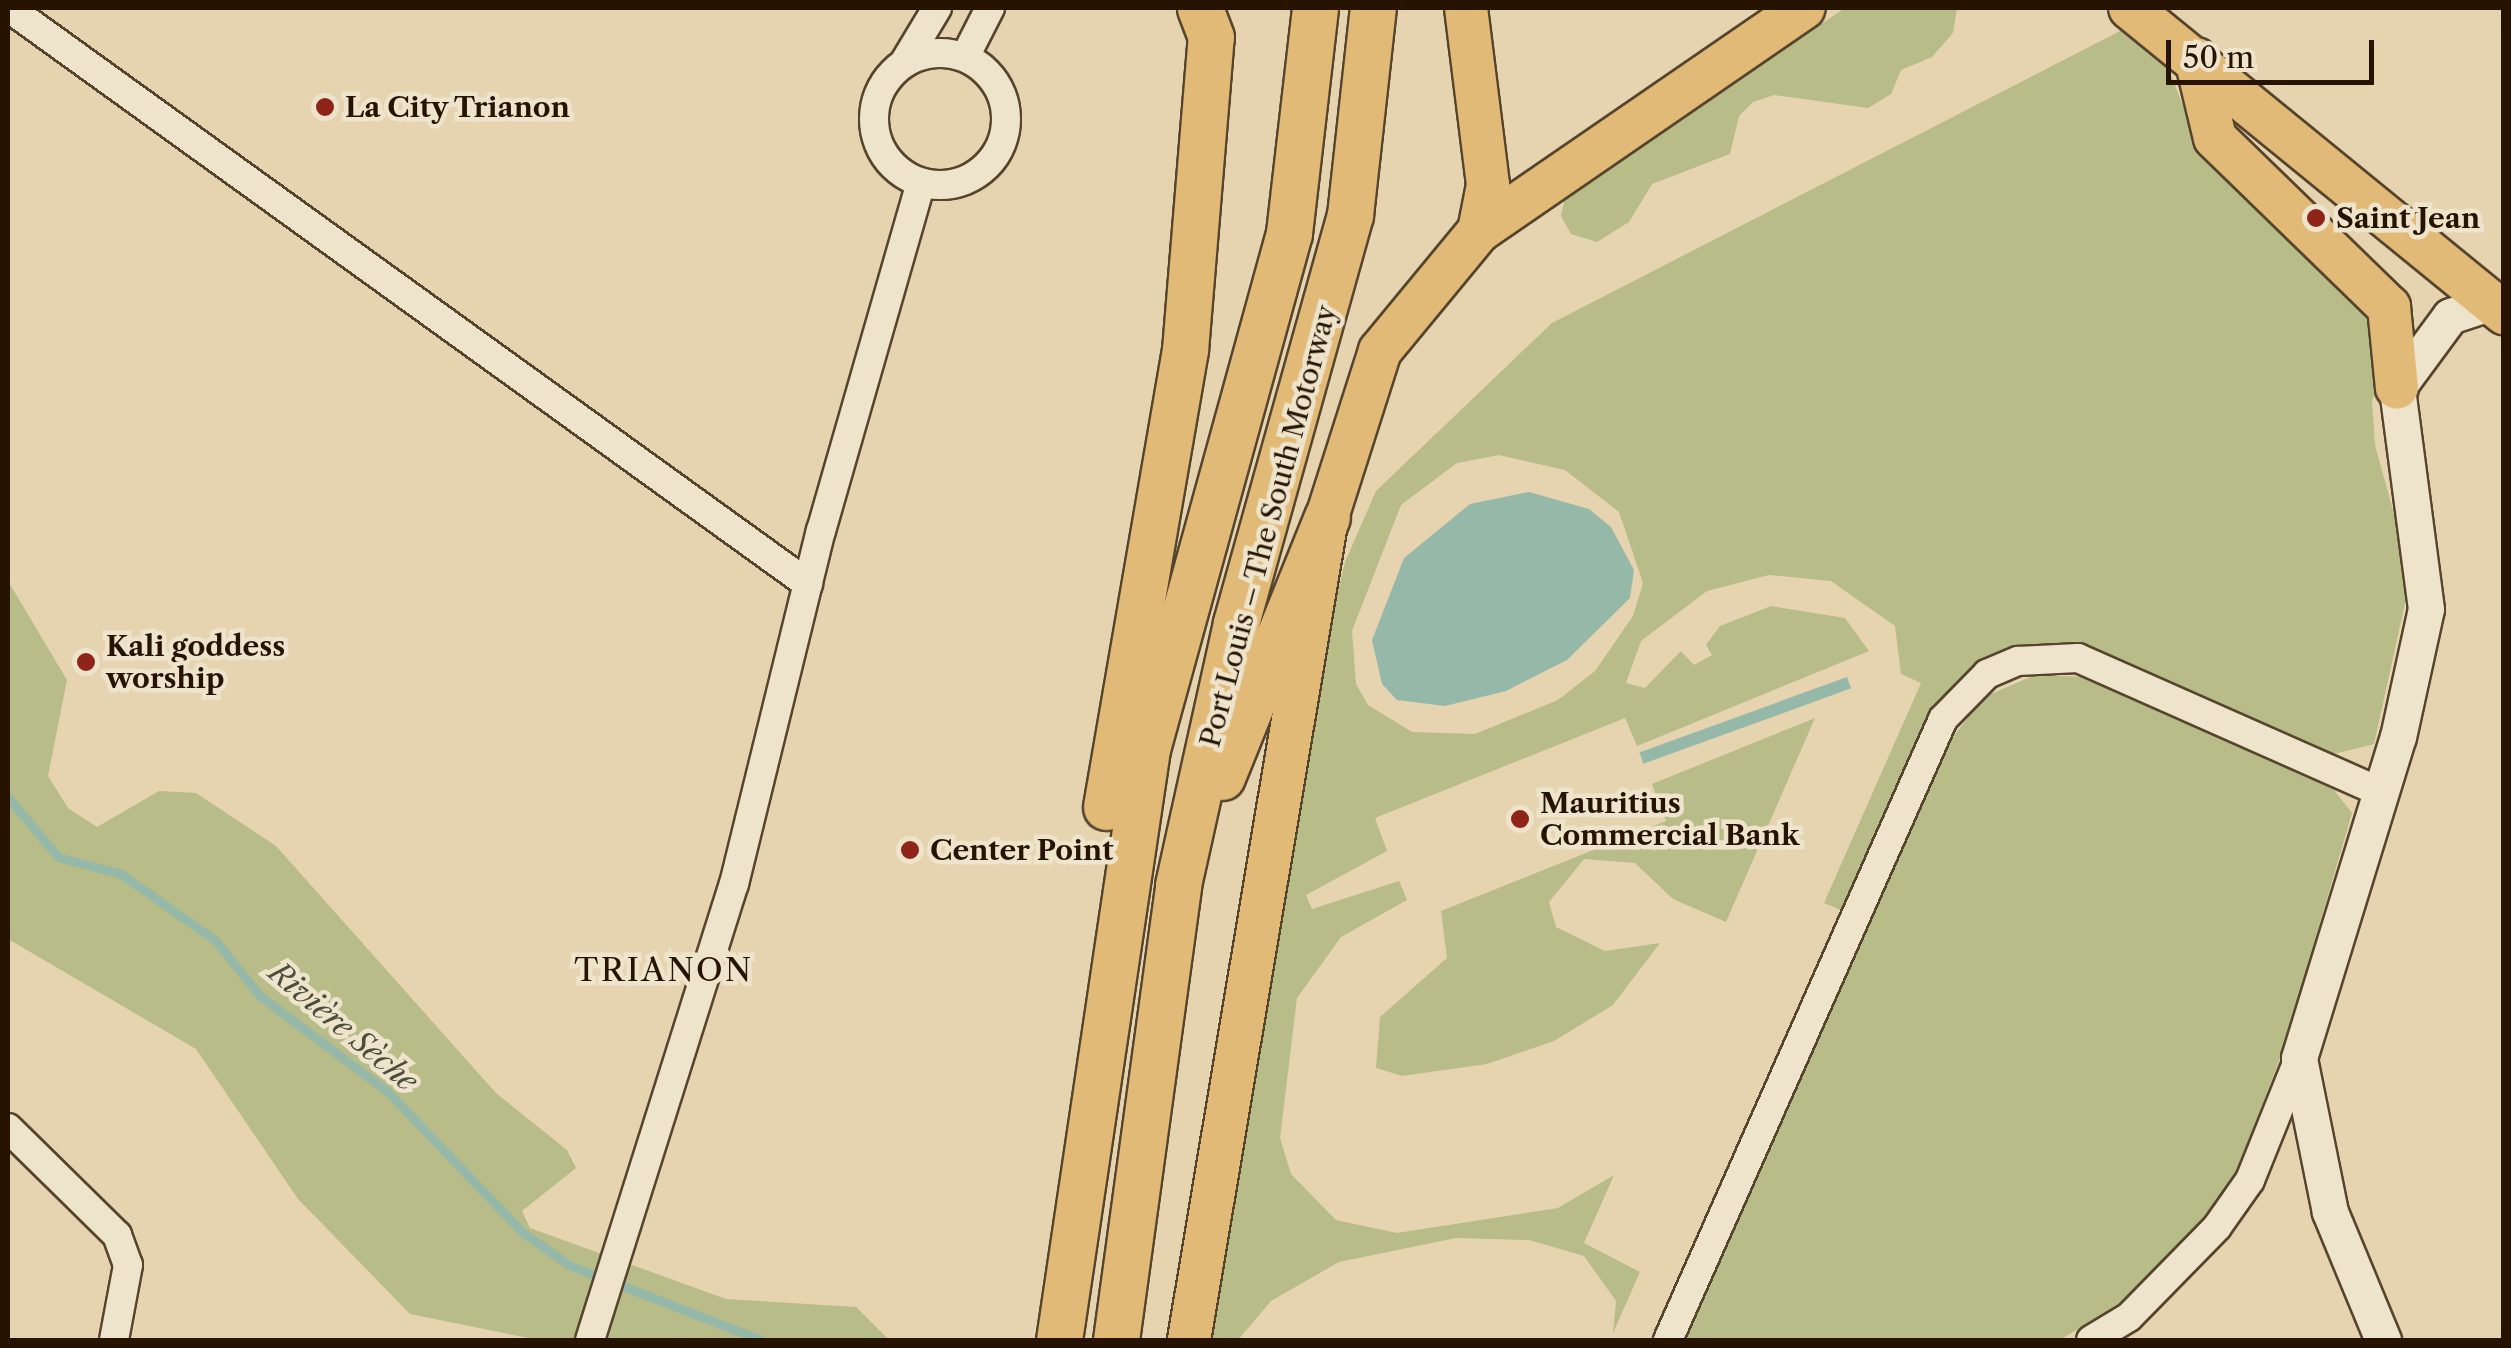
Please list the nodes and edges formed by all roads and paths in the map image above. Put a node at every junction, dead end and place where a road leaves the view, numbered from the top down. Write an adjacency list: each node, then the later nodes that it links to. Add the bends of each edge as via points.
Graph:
1 (9, 8): 18 (street)
2 (937, 8): 12 (street)
3 (990, 8): 10 (street)
4 (1200, 8): 22 (highway, via 1210,38 1185,350 1095,878)
5 (1466, 8): 14 (main road, via 1488,185)
6 (1804, 8): 14 (main road)
7 (2130, 8): 11 (main road)
8 (1372, 14): 20 (highway, Port Louis – The South Motorway, via 1335,283 1236,623)
9 (1315, 16): 22 (highway, Port Louis – The South Motorway, via 1288,233 1147,749)
10 (965, 57): 12 (street); 13 (street, via 996,82 1003,141 970,178)
11 (2196, 59): 15 (main road); 16 (main road, via 2215,138 2389,307 2400,349)
12 (904, 63): 13 (street, via 876,101 875,134 891,164)
13 (921, 183): 18 (street)
14 (1479, 230): 17 (main road, via 1380,351)
15 (2498, 307): 16 (street, via 2450,316)
16 (2397, 388): 19 (street, via 2426,610)
17 (1327, 516): 20 (highway); 28 (main road)
18 (808, 584): 24 (street, via 734,884)
19 (2378, 790): 21 (street); 29 (street, via 2092,662 2049,656 1987,674 1942,719)
20 (1178, 885): 27 (highway, Port Louis – The South Motorway)
21 (2298, 1058): 30 (street, via 2250,1180 2217,1227 2141,1306); 31 (street, via 2330,1212)
22 (1089, 1108): 26 (highway, Port Louis – The South Motorway)
23 (8, 1128): 25 (street, via 117,1235 128,1265)
24 (591, 1339)
25 (114, 1340)
26 (1060, 1340)
27 (1116, 1340)
28 (1189, 1340)
29 (1668, 1340)
30 (2091, 1340)
31 (2383, 1340)

